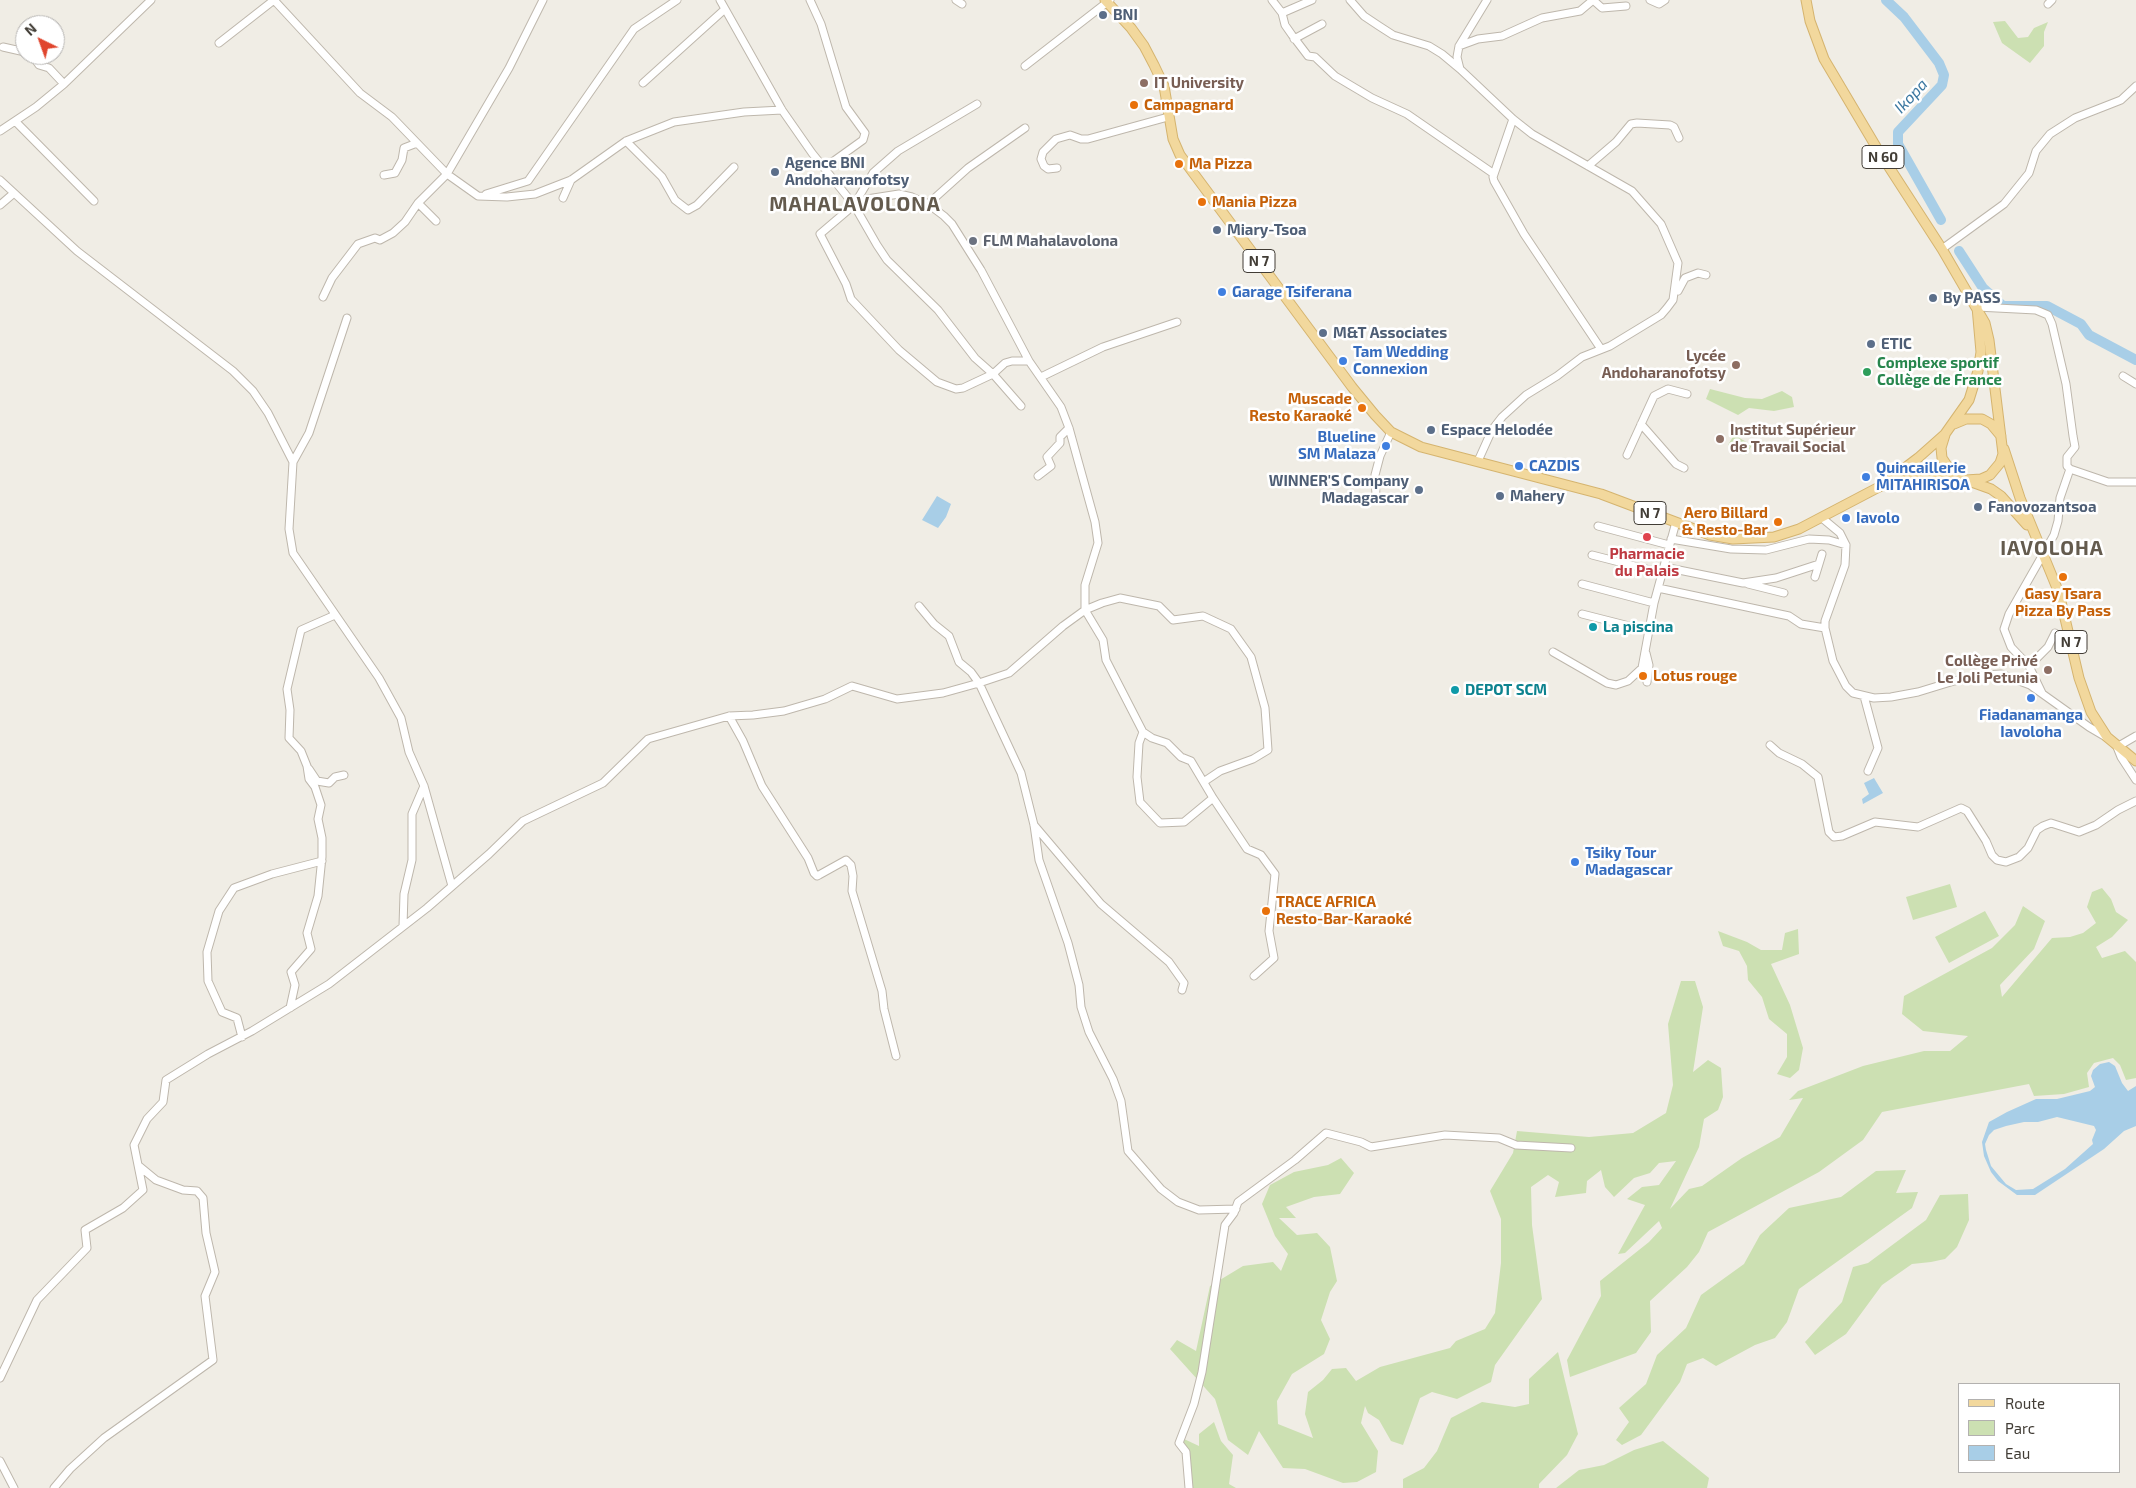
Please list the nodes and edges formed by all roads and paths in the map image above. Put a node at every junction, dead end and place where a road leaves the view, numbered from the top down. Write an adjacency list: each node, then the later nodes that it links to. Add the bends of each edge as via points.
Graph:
1 (151, 0): 29 (street)
2 (274, 0): 21 (street); 40 (street, via 360,93 392,117)
3 (543, 0): 45 (street, via 509,68)
4 (677, 0): 51 (street, via 634,29 528,181)
5 (720, 0): 17 (street)
6 (810, 0): 43 (street, via 821,24 846,107 865,132 863,140)
7 (1272, 0): 18 (street)
8 (1312, 0): 18 (street)
9 (1350, 0): 27 (street, via 1364,16 1393,35 1429,46)
10 (1487, 0): 22 (street)
11 (1593, 0): 16 (street, via 1602,8); 22 (street, via 1580,11 1542,18 1502,36 1478,39)
12 (1650, 0): 13 (street, via 1659,4)
13 (1665, 0)
14 (1806, 0): 59 (main road, N 60, via 1824,59)
15 (1108, 1): 26 (street); 33 (main road, N 7, via 1151,59 1164,86)
16 (1626, 6)
17 (725, 9): 28 (street); 32 (street)
18 (1282, 13): 20 (street)
19 (1322, 24): 20 (street)
20 (1294, 39): 46 (street, via 1308,56 1315,57 1335,76 1407,114)
21 (219, 43)
22 (1459, 46): 27 (street)
23 (3, 47): 24 (street)
24 (15, 50)
25 (39, 65): 29 (street, via 49,68)
26 (1025, 66)
27 (1460, 69): 34 (street)
28 (643, 83)
29 (64, 84): 35 (street)
30 (2136, 86): 59 (street, via 2121,100 2075,118 2050,134 2036,151 2029,173 2004,204)
31 (977, 104): 55 (street, via 898,151 873,173)
32 (782, 110): 39 (street, via 674,122); 43 (street)
33 (1168, 118): 44 (street, via 1088,139 1070,135 1056,140 1043,152 1041,159 1048,169); 77 (main road, N 7, via 1180,155 1352,387)
34 (1513, 119): 42 (street, via 1532,134); 46 (street)
35 (15, 121): 37 (street); 53 (street)
36 (1025, 128): 56 (street, via 968,168)
37 (0, 131)
38 (1679, 138): 42 (street, via 1670,125 1631,124)
39 (626, 141): 41 (street, via 662,177 675,200 688,210 697,205); 49 (street)
40 (417, 143): 45 (street); 47 (street, via 404,148 395,172)
41 (734, 166)
42 (1588, 166): 62 (street, via 1632,191 1661,224 1678,263)
43 (824, 168): 55 (street)
44 (1057, 168)
45 (447, 174): 51 (street); 54 (street)
46 (1494, 174): 66 (street, via 1494,181 1524,234)
47 (384, 175)
48 (0, 180): 50 (street)
49 (571, 180): 51 (street, via 536,194); 52 (street)
50 (14, 193): 57 (street); 82 (street, via 78,251 233,371 268,412)
51 (478, 196)
52 (563, 198)
53 (94, 201)
54 (418, 203): 58 (street); 61 (street, via 405,222 393,232 380,240 375,238 358,244 332,278)
55 (855, 204): 56 (street, via 899,194); 68 (street, via 887,260 938,310 975,358); 68 (street, via 820,234 851,299 899,350 945,386 956,390)
56 (928, 204): 67 (street, via 944,216 958,234)
57 (0, 205)
58 (436, 220)
59 (1942, 249): 63 (main road, N 60)
60 (1706, 275): 62 (street, via 1698,273 1684,278)
61 (323, 297)
62 (1674, 300): 66 (street, via 1660,315)
63 (1977, 306): 75 (main road, via 1981,352 1978,371 1969,400); 79 (main road, via 1990,340); 84 (street, via 2036,310 2048,315 2066,384 2074,436 2074,447 2067,457)
64 (347, 318): 82 (street, via 310,433)
65 (1177, 322): 70 (street, via 1103,347)
66 (1601, 349): 81 (street, via 1582,357 1512,407 1492,430)
67 (1029, 361): 68 (street, via 1005,363); 70 (street)
68 (993, 374): 73 (street)
69 (2123, 376): 71 (street)
70 (1041, 377): 76 (street, via 1061,407)
71 (2136, 384)
72 (1687, 394): 74 (street, via 1668,389 1654,396)
73 (1022, 406)
74 (1641, 424): 80 (street); 83 (street, via 1676,464)
75 (1952, 426): 78 (main road); 79 (main road, via 1966,418 1982,419 1995,428)
76 (1069, 428): 85 (street, via 1047,457 1051,466); 107 (street, via 1098,543 1085,585)
77 (1391, 432): 81 (main road, N 7, via 1421,447); 89 (street, via 1375,475)
78 (1945, 434): 86 (main road, via 1941,448 1944,462); 88 (main road)
79 (2003, 445): 86 (main road, via 2002,459 1994,472 1981,479); 95 (main road)
80 (1627, 455)
81 (1478, 460): 91 (main road, N 7, via 1601,494)
82 (293, 462): 109 (street, via 290,540 294,554)
83 (1684, 468)
84 (2070, 468): 87 (street, via 2108,482); 95 (street, via 2060,498 2054,535)
85 (1038, 476)
86 (1964, 479): 88 (main road, via 1925,476); 95 (main road, via 1991,489 2011,505)
87 (2136, 482)
88 (1881, 486): 90 (main road, N 7)
89 (1376, 496)
90 (1822, 518): 91 (main road, N 7, via 1786,534 1752,540 1710,535); 94 (street, via 1840,533)
91 (1676, 522): 93 (street)
92 (1598, 526): 93 (street)
93 (1670, 542): 94 (street, via 1766,550 1809,539); 99 (street)
94 (1846, 545): 110 (street, via 1845,565 1825,621)
95 (2041, 549): 115 (street, via 2004,629 2011,647); 123 (main road, N 7, via 2059,593 2078,678 2091,712)
96 (1822, 554): 98 (street)
97 (1592, 555): 99 (street)
98 (1819, 564): 100 (street); 101 (street, via 1776,578)
99 (1663, 570): 101 (street); 103 (street)
100 (1815, 577)
101 (1743, 583): 104 (street)
102 (1582, 584): 105 (street)
103 (1658, 588): 105 (street); 110 (street, via 1789,616 1801,624)
104 (1784, 593)
105 (1654, 603): 111 (street)
106 (919, 606): 116 (street, via 949,636 959,662)
107 (1085, 610): 116 (street, via 1009,673); 121 (street, via 1103,640 1106,660); 131 (street, via 1120,598 1159,606 1173,620 1203,616 1231,630 1251,657 1265,708 1268,750)
108 (1582, 614): 111 (street)
109 (336, 615): 127 (street, via 301,630 287,689 289,738); 132 (street, via 379,678 401,718 409,752)
110 (1826, 628): 119 (street, via 1830,652 1840,674 1854,693)
111 (1649, 631): 113 (street)
112 (2055, 633): 115 (street, via 2048,647)
113 (1646, 650): 114 (street, via 1642,668 1628,681 1616,685 1607,684); 117 (street, via 1649,665)
114 (1553, 652)
115 (2029, 666): 118 (street)
116 (979, 682): 120 (street, via 943,693 897,698 852,686 825,699 784,711); 135 (street, via 1021,773)
117 (1647, 682)
118 (2043, 693): 119 (street, via 2000,674 1964,679 1891,697); 123 (street)
119 (1864, 696): 128 (street, via 1878,748)
120 (729, 716): 137 (street, via 648,739 603,783 523,821); 143 (street, via 762,786 808,858 814,873 820,875 846,860 851,865 853,898 882,991)
121 (1144, 732): 131 (street, via 1191,761); 133 (street, via 1139,743 1137,777 1140,802 1160,824 1184,822)
122 (2136, 736): 125 (street)
123 (2107, 737): 125 (main road, N 7)
124 (1770, 745): 134 (street, via 1818,777 1829,832 1834,837 1875,822 1918,827 1961,808 1967,811 1992,855 2006,862 2019,857 2043,826 2051,823 2079,832)
125 (2117, 747): 126 (main road, N 7); 130 (street)
126 (2136, 761)
127 (307, 766): 129 (street, via 317,782 329,783); 136 (street, via 308,778 321,804 318,819)
128 (1868, 771)
129 (344, 775)
130 (2136, 780)
131 (1205, 781): 133 (street)
132 (424, 786): 137 (street); 138 (street, via 412,814 412,860 404,894)
133 (1213, 798): 139 (street, via 1247,849 1261,855 1275,874 1269,931 1274,958)
134 (2136, 801)
135 (1034, 825): 140 (street, via 1101,904 1169,962 1184,983); 146 (street, via 1039,860 1068,943 1081,1007 1121,1101 1128,1150 1161,1188 1178,1202 1199,1210)
136 (322, 861): 141 (street, via 318,896 307,933 311,949 291,972 295,985); 142 (street, via 234,888 219,911 207,952 208,981 222,1012 237,1018)
137 (452, 886): 138 (street)
138 (403, 926): 141 (street, via 329,984)
139 (1254, 976)
140 (1182, 990)
141 (290, 1008): 142 (street)
142 (242, 1037): 145 (street, via 166,1080 163,1102 147,1119 134,1145)
143 (896, 1056)
144 (1571, 1148): 146 (street, via 1516,1145 1499,1138 1445,1135 1371,1146 1326,1133 1238,1202)
145 (138, 1165): 147 (street, via 143,1190 123,1208 85,1230 87,1248 37,1300); 150 (street, via 156,1180 183,1190 197,1190 203,1198 206,1233 215,1272 205,1296 213,1360 104,1438)
146 (1236, 1209): 151 (street, via 1225,1225 1202,1372 1179,1443 1186,1452)
147 (0, 1378)
148 (0, 1461): 149 (street)
149 (14, 1488)
150 (54, 1488)
151 (1189, 1488)

